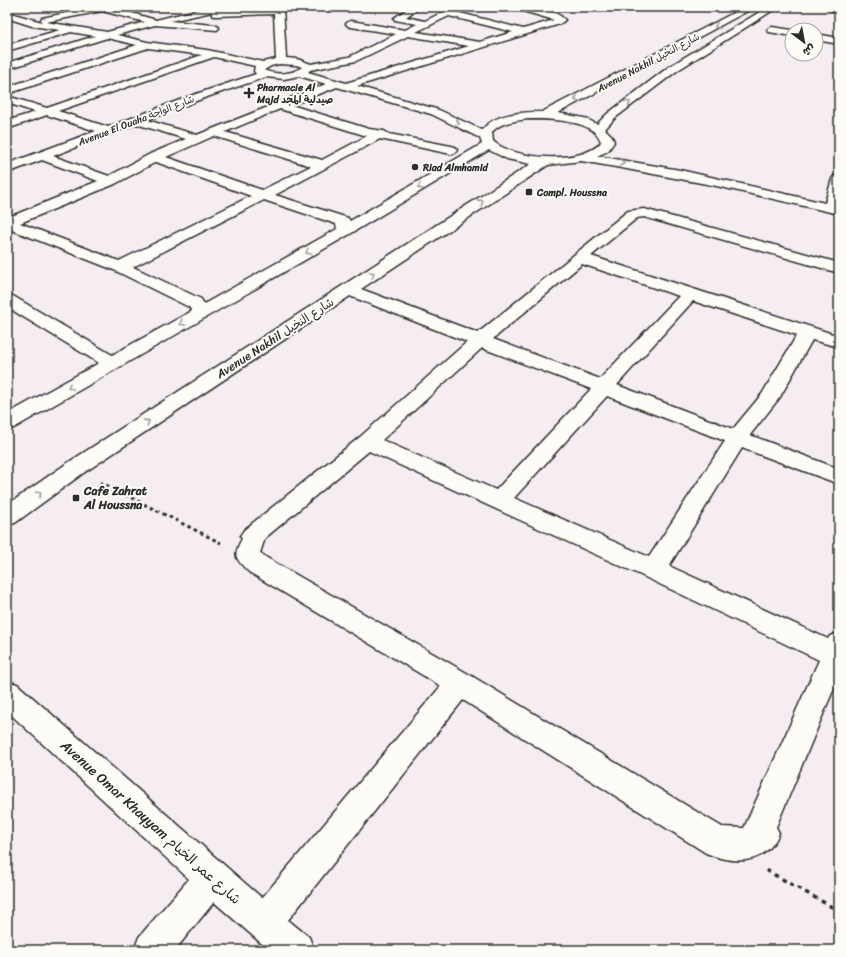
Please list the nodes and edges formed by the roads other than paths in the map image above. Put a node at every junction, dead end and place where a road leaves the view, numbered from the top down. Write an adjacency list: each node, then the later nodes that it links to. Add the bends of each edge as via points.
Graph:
1 (102, 7): 16 (street); 17 (street)
2 (189, 7): 12 (street)
3 (416, 7): 19 (street, via 398,18)
4 (460, 7): 14 (street)
5 (519, 7): 24 (street, via 561,20)
6 (751, 7): 47 (street, Avenue Nakhil شارع النخيل, one-way to 47)
7 (774, 7): 51 (street, Avenue Nakhil شارع النخيل, one-way to 7, via 611,116 674,68)
8 (830, 7): 11 (street)
9 (218, 9): 10 (street); 12 (street); 21 (street)
10 (279, 9): 35 (street)
11 (839, 9)
12 (203, 12): 17 (street)
13 (350, 13): 18 (street)
14 (448, 13): 19 (street); 24 (street)
15 (7, 15): 16 (street)
16 (32, 23): 20 (street); 22 (street)
17 (158, 23): 21 (street); 28 (street)
18 (351, 24): 26 (street); 27 (street)
19 (426, 24): 26 (street)
20 (13, 27)
21 (214, 28): 34 (street)
22 (74, 29): 28 (street); 33 (street)
23 (772, 30): 25 (street)
24 (523, 32): 32 (street)
25 (784, 32)
26 (406, 33): 32 (street); 38 (street, via 352,59)
27 (352, 35)
28 (107, 36): 31 (street); 36 (street)
29 (824, 38): 30 (street)
30 (839, 40)
31 (147, 45): 34 (street); 40 (street)
32 (481, 45): 39 (street)
33 (7, 48)
34 (210, 49): 37 (street); 44 (street)
35 (281, 61): 37 (street); 38 (street, via 306,65)
36 (7, 66)
37 (265, 69): 38 (street, via 281,76); 49 (street, Avenue El Ouaha شارع الواحة)
38 (303, 71): 39 (street)
39 (340, 85): 42 (street); 43 (street)
40 (7, 91)
41 (7, 99): 44 (street)
42 (394, 100): 45 (street); 56 (street, one-way to 56, via 435,112)
43 (281, 106): 53 (street); 54 (street)
44 (47, 112): 50 (street); 52 (street)
45 (464, 113)
46 (483, 116): 48 (street)
47 (544, 116): 48 (street); 51 (street, via 576,120)
48 (513, 118): 56 (street, via 488,129)
49 (135, 120): 52 (street, Avenue El Ouaha شارع الواحة); 55 (street)
50 (7, 125)
51 (599, 130): 57 (street)
52 (109, 131): 61 (street, Avenue El Ouaha شارع الواحة)
53 (213, 132): 55 (street); 65 (street)
54 (380, 134): 59 (street); 65 (street)
55 (198, 139): 62 (street)
56 (487, 140): 64 (street, via 508,155); 73 (street, one-way to 73)
57 (607, 142): 58 (street); 63 (street, via 600,151)
58 (620, 147)
59 (450, 150)
60 (640, 154): 69 (street)
61 (42, 156): 66 (street, Avenue El Ouaha شارع الواحة); 68 (street)
62 (155, 157): 68 (street); 70 (street)
63 (584, 158): 64 (street); 69 (street, one-way to 69)
64 (545, 161): 77 (street, Avenue Nakhil شارع النخيل, one-way to 64)
65 (324, 165): 70 (street)
66 (7, 169)
67 (839, 179): 71 (street)
68 (110, 181): 72 (street)
69 (728, 184): 71 (street)
70 (261, 195): 73 (street, via 343,221); 75 (street)
71 (835, 209)
72 (7, 223): 75 (street)
73 (345, 230): 80 (street, one-way to 80)
74 (581, 258): 76 (street, via 629,216 644,213); 78 (street); 82 (street)
75 (120, 267): 80 (street, via 195,303)
76 (839, 268)
77 (348, 290): 82 (street); 91 (street, Avenue Nakhil شارع النخيل, one-way to 77, via 74,469)
78 (690, 294): 81 (street); 85 (street)
79 (7, 300): 84 (street)
80 (201, 312): 84 (street, one-way to 84)
81 (807, 333): 83 (street); 87 (street, via 770,397)
82 (480, 340): 85 (street); 88 (street)
83 (839, 342)
84 (112, 363): 86 (street, one-way to 86)
85 (604, 388): 87 (street); 90 (street)
86 (10, 417)
87 (736, 438): 89 (street); 92 (street)
88 (367, 442): 90 (street); 94 (street, via 252,536 254,539 248,556 258,565)
89 (839, 477)
90 (498, 501): 92 (street)
91 (7, 517)
92 (654, 570): 93 (street)
93 (837, 649): 94 (street, via 760,828 763,833 748,845 717,842)
94 (460, 683): 97 (street)
95 (7, 693): 96 (street, Avenue Omar Khayyam شارع عمر الخيام)
96 (212, 878): 97 (street, Avenue Omar Khayyam شارع عمر الخيام); 98 (street)
97 (264, 923): 99 (street, Avenue Omar Khayyam شارع عمر الخيام)
98 (152, 950)
99 (296, 950)

